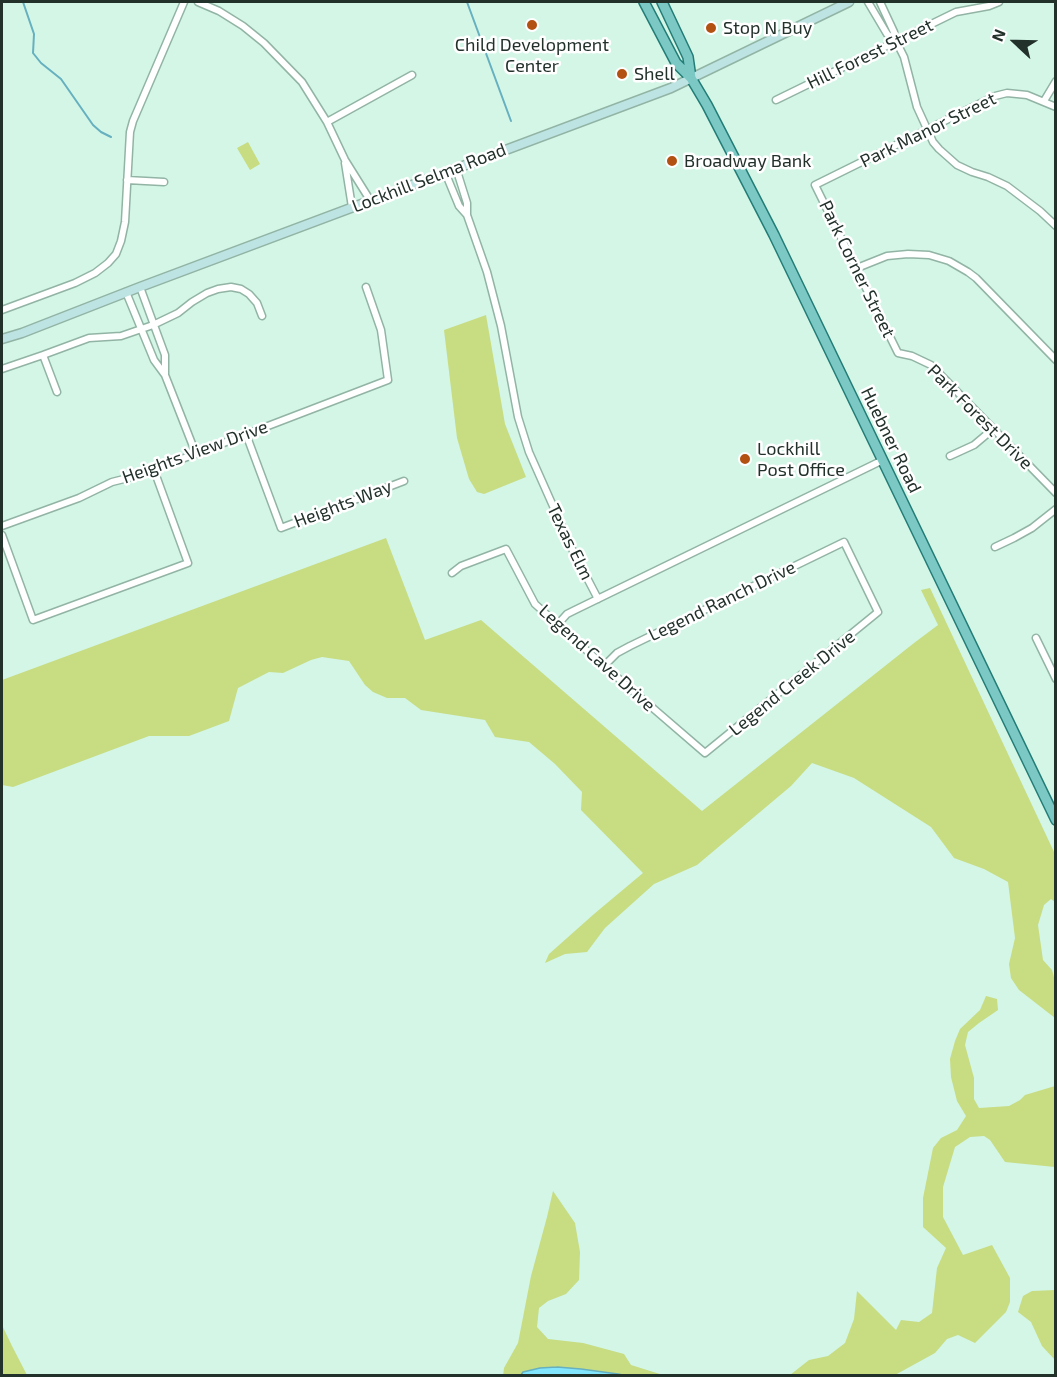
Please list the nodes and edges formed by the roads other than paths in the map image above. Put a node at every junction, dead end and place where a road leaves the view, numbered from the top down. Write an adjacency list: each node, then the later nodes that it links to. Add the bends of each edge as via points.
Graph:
1 (184, 2): 21 (street, via 133,121)
2 (198, 2): 16 (street, via 219,11 264,43 302,82)
3 (644, 2): 11 (main road, Huebner Road, via 676,63)
4 (662, 2): 11 (main road, Huebner Road, via 688,57)
5 (849, 2): 11 (main road, Lockhill Selma Road)
6 (868, 2): 9 (street, via 887,34)
7 (880, 2): 9 (street)
8 (999, 2): 9 (street, Hill Forest Street, via 956,12)
9 (896, 40): 13 (street, Hill Forest Street); 17 (street)
10 (412, 75): 16 (street)
11 (691, 78): 19 (main road, Lockhill Selma Road); 47 (main road, Huebner Road, via 774,235)
12 (1056, 81): 14 (street)
13 (776, 100)
14 (1044, 101): 15 (street, Park Manor Street); 17 (street, Park Manor Street, via 1020,94 994,96)
15 (1056, 107)
16 (327, 122): 18 (street)
17 (928, 129): 23 (street, Park Manor Street); 27 (street, via 950,160 1007,186)
18 (345, 160): 24 (street); 25 (street)
19 (456, 168): 20 (main road, Lockhill Selma Road); 26 (street, Texas Elm)
20 (445, 172): 24 (main road, Lockhill Selma Road); 26 (street, Texas Elm, via 459,206)
21 (127, 180): 22 (street); 32 (street, via 121,241 108,264 75,283)
22 (164, 182)
23 (815, 185): 28 (street, Park Corner Street)
24 (370, 200): 25 (main road, Lockhill Selma Road)
25 (352, 207): 29 (main road, Lockhill Selma Road)
26 (467, 215): 57 (street, Texas Elm, via 487,272 529,452)
27 (1056, 226)
28 (857, 268): 37 (street, Park Corner Street); 39 (street, via 897,254 929,255 949,261 976,278)
29 (140, 287): 31 (main road, Lockhill Selma Road); 34 (street)
30 (366, 287): 44 (street, Heights View Drive, via 381,330 388,380)
31 (126, 292): 35 (street); 36 (main road, Lockhill Selma Road)
32 (2, 310)
33 (262, 316): 34 (street, via 249,294 231,287 207,292)
34 (153, 325): 35 (street); 41 (street, via 165,355)
35 (141, 329): 38 (street, via 121,336 89,338); 41 (street)
36 (2, 339)
37 (898, 353): 43 (street, Park Forest Drive, via 931,365)
38 (43, 355): 40 (street); 42 (street)
39 (1056, 360)
40 (2, 369)
41 (165, 375): 45 (street)
42 (57, 392)
43 (993, 429): 46 (street, via 975,445); 50 (street, Park Forest Drive)
44 (246, 434): 45 (street, Heights View Drive); 49 (street, Heights Way, via 282,528)
45 (196, 454): 48 (street, Heights View Drive)
46 (950, 456)
47 (883, 460): 57 (street, Texas Elm); 63 (main road, Huebner Road)
48 (154, 470): 52 (street, Heights View Drive, via 112,482); 53 (street, via 188,563 33,620)
49 (404, 481)
50 (1056, 493)
51 (1056, 509): 55 (street, via 1032,528)
52 (2, 526)
53 (2, 535)
54 (844, 542): 60 (street, Legend Ranch Drive, via 630,646); 62 (street, Legend Creek Drive, via 878,612)
55 (995, 547)
56 (452, 573): 58 (street, Legend Cave Drive, via 506,549 535,604)
57 (598, 599): 58 (street, via 567,614)
58 (558, 624): 60 (street, Legend Cave Drive)
59 (1036, 638): 61 (street)
60 (604, 666): 62 (street, Legend Cave Drive)
61 (1056, 679)
62 (705, 753)
63 (1056, 820)

